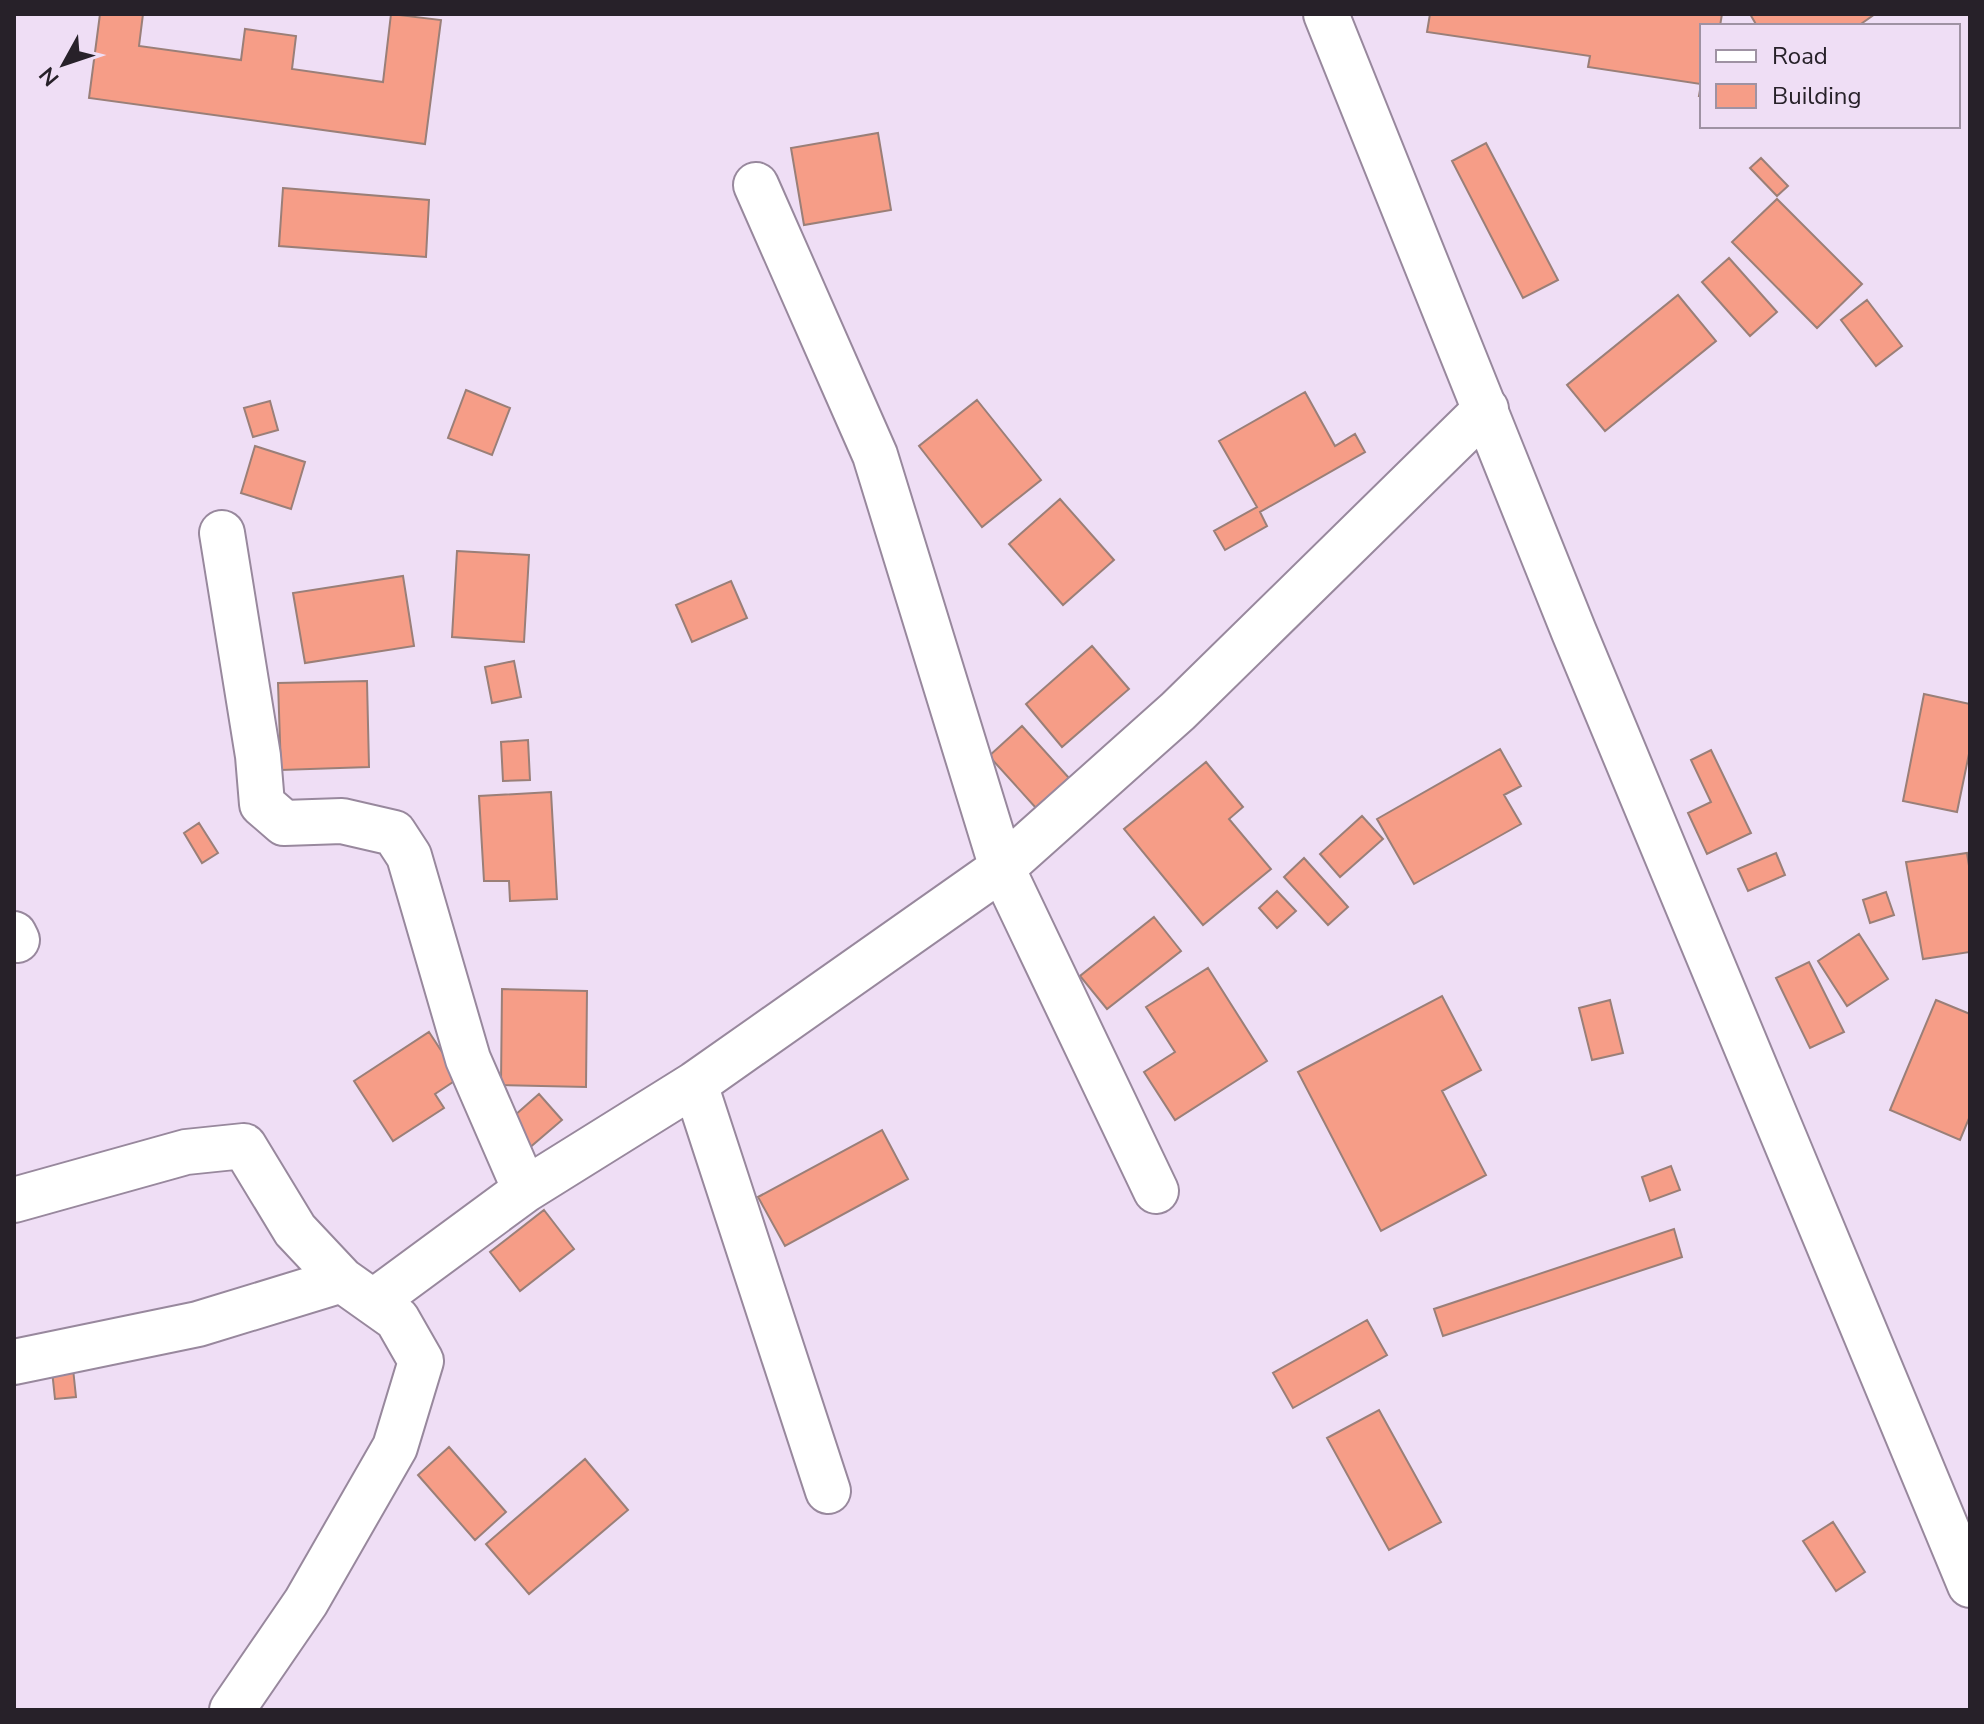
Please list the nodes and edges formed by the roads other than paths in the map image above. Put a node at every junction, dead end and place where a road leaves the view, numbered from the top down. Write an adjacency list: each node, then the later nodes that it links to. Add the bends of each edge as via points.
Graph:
1 (1326, 14): 3 (street)
2 (756, 185): 5 (street, via 875,455)
3 (1486, 409): 5 (street, via 1178,711); 13 (street)
4 (222, 533): 7 (street, via 262,804 284,823 342,821 394,833 402,844 422,895 468,1059)
5 (1002, 868): 6 (street); 8 (street)
6 (695, 1084): 7 (street); 12 (street)
7 (525, 1190): 10 (street)
8 (1156, 1191)
9 (14, 1200): 10 (street, via 186,1152 244,1146 295,1230)
10 (358, 1291): 11 (street); 14 (street, via 397,1319 421,1361 395,1447 306,1602)
11 (14, 1362)
12 (828, 1491)
13 (1970, 1585)
14 (232, 1710)

